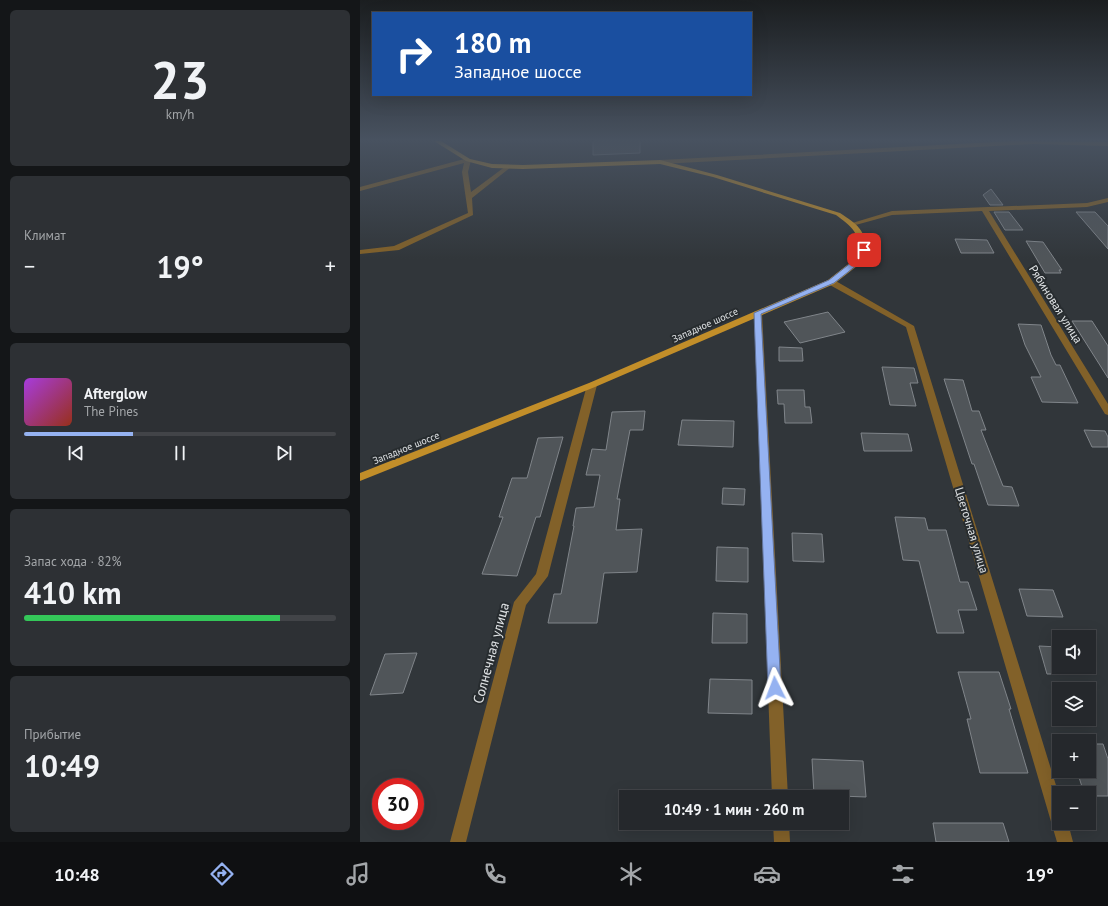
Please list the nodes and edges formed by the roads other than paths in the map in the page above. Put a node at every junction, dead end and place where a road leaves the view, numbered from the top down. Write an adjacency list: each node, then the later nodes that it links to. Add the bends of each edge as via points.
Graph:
1 (395, 180): 5 (street)
2 (466, 180): 6 (street)
3 (491, 180): 6 (street)
4 (729, 180): 10 (main road, Западное шоссе, via 822,208 838,214)
5 (360, 190)
6 (468, 198): 11 (street, via 471,214 396,248)
7 (1105, 201): 8 (street); 9 (street, via 1087,205)
8 (1108, 207)
9 (984, 209): 10 (street, via 892,212); 15 (street, Рябиновая улица)
10 (852, 224): 12 (main road, Западное шоссе, via 862,237 864,250 854,264)
11 (360, 252)
12 (831, 282): 13 (main road, Западное шоссе); 18 (street, Цветочная улица, via 910,326)
13 (758, 313): 14 (main road, Западное шоссе); 17 (street)
14 (592, 385): 16 (main road, Западное шоссе); 21 (street, Солнечная улица, via 542,576 520,602)
15 (1108, 412)
16 (360, 477)
17 (780, 790)
18 (1052, 799)
19 (781, 830): 22 (street)
20 (1061, 830): 23 (street, Цветочная улица)
21 (458, 842)
22 (782, 842)
23 (1065, 842)

